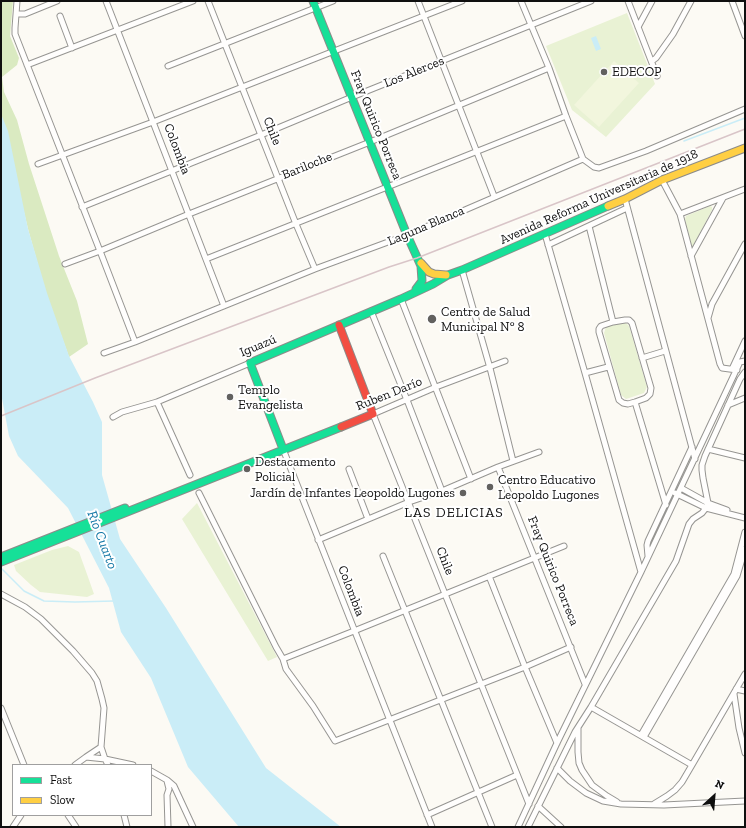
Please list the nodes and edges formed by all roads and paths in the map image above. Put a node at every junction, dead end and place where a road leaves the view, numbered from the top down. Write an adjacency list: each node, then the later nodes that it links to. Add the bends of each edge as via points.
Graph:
1 (17, 1): 16 (street)
2 (57, 1): 16 (street, via 25,14)
3 (106, 1): 21 (street, Colombia)
4 (193, 1): 21 (street)
5 (208, 1): 23 (street, Chile)
6 (333, 1): 15 (street)
7 (418, 1): 18 (street)
8 (462, 1): 18 (street)
9 (521, 1): 19 (street)
10 (591, 1): 19 (street, Los Alerces)
11 (628, 1): 20 (street)
12 (652, 1): 20 (street)
13 (691, 1): 27 (street, via 673,34)
14 (732, 1): 22 (street)
15 (315, 4): 23 (street); 25 (main road, Fray Quirico Porreca)
16 (16, 14): 28 (street, via 15,34)
17 (60, 16): 24 (street)
18 (424, 16): 25 (street); 26 (street)
19 (531, 25): 26 (street, Los Alerces); 30 (street)
20 (638, 27): 27 (street)
21 (117, 31): 24 (street); 37 (street, Colombia)
22 (745, 36)
23 (225, 44): 29 (street); 32 (street, Chile)
24 (72, 48): 28 (street)
25 (334, 52): 32 (street); 33 (main road, Fray Quirico Porreca)
26 (442, 61): 33 (street, Los Alerces); 34 (street)
27 (652, 61): 31 (street)
28 (27, 65): 42 (street)
29 (168, 66)
30 (549, 68): 34 (street, Bariloche); 36 (street)
31 (657, 76)
32 (242, 88): 37 (street); 38 (street, Chile)
33 (352, 97): 38 (street, Los Alerces); 39 (main road, Fray Quirico Porreca)
34 (458, 105): 39 (street, Bariloche); 41 (street)
35 (745, 109): 43 (street, via 599,168)
36 (566, 116): 41 (street); 43 (street)
37 (154, 122): 42 (street); 45 (street, Colombia)
38 (261, 135): 45 (street, Los Alerces); 46 (street, Chile)
39 (370, 142): 46 (street, Bariloche); 48 (main road, Fray Quirico Porreca)
40 (745, 148): 47 (main road, Avenida Reforma Universitaria de 1918)
41 (477, 152): 48 (street); 50 (street)
42 (63, 156): 44 (street); 53 (street)
43 (583, 159): 50 (street, Laguna Blanca)
44 (38, 164)
45 (172, 170): 53 (street, Los Alerces); 55 (street, Colombia)
46 (278, 178): 55 (street, Bariloche); 57 (street, Chile)
47 (662, 180): 52 (main road, Avenida Reforma Universitaria de 1918); 56 (street)
48 (388, 187): 57 (street); 60 (main road, Fray Quirico Porreca)
49 (745, 189): 51 (street)
50 (494, 196): 60 (street, Laguna Blanca)
51 (723, 198): 56 (street); 64 (street)
52 (625, 199): 54 (street); 59 (main road, Avenida Reforma Universitaria de 1918)
53 (82, 207): 63 (street)
54 (627, 208): 58 (street); 79 (street)
55 (188, 214): 63 (street, Bariloche); 65 (street, Colombia)
56 (680, 214): 64 (street)
57 (296, 224): 65 (street); 67 (street, Chile)
58 (588, 226): 62 (street); 75 (street)
59 (545, 234): 62 (street); 68 (main road, Avenida Reforma Universitaria de 1918)
60 (407, 235): 67 (street, Laguna Blanca); 70 (main road, Fray Quirico Porreca)
61 (745, 244): 74 (street, via 712,304)
62 (548, 245): 89 (street)
63 (100, 251): 66 (street, Bariloche); 78 (street)
64 (691, 256): 74 (street)
65 (206, 259): 72 (street, Colombia)
66 (65, 264)
67 (315, 269): 72 (street, Laguna Blanca)
68 (462, 270): 69 (main road); 86 (street)
69 (448, 275): 70 (main road); 70 (main road, Fray Quirico Porreca, via 435,282 436,280)
70 (427, 278): 71 (main road, Iguazú, via 411,294)
71 (401, 299): 73 (main road, Iguazú); 90 (street)
72 (224, 306): 78 (street, Laguna Blanca)
73 (371, 311): 76 (main road, Iguazú); 92 (street)
74 (708, 319): 87 (street, via 722,368)
75 (613, 322): 81 (street, via 629,320 632,323); 85 (street, via 599,329)
76 (339, 325): 84 (main road, Iguazú); 96 (main road, Chile)
77 (745, 341): 87 (street)
78 (135, 342): 80 (street, Laguna Blanca)
79 (665, 352): 81 (street); 98 (street)
80 (104, 353)
81 (642, 358): 94 (street, via 651,388 646,398)
82 (505, 361): 86 (street, Ruben Darío)
83 (743, 362): 87 (street)
84 (250, 363): 93 (street, Iguazú); 99 (main road, Colombia)
85 (608, 367): 89 (street); 94 (street, via 619,400 628,404)
86 (490, 368): 90 (street, Ruben Darío); 104 (street)
87 (734, 370): 102 (street)
88 (745, 372): 95 (street)
89 (585, 373): 131 (street)
90 (436, 388): 92 (street, Ruben Darío); 108 (street)
91 (745, 398): 95 (street)
92 (407, 400): 96 (street, Ruben Darío); 110 (street)
93 (157, 402): 97 (street, Iguazú); 107 (street)
94 (635, 402): 116 (street)
95 (728, 405): 100 (street)
96 (373, 414): 99 (main road, Ruben Darío); 115 (street, Chile)
97 (113, 417)
98 (692, 447): 102 (street); 111 (street)
99 (283, 449): 112 (main road, Ruben Darío); 123 (street, Colombia)
100 (708, 449): 103 (street); 117 (street, via 702,470)
101 (539, 452): 104 (street)
102 (695, 458): 109 (street)
103 (745, 458)
104 (513, 461): 105 (street)
105 (498, 467): 108 (street); 129 (street, Fray Quirico Porreca)
106 (349, 469): 121 (street)
107 (190, 474)
108 (471, 479): 110 (street)
109 (681, 488): 114 (street); 117 (street)
110 (442, 491): 115 (street)
111 (671, 491): 114 (street); 116 (street)
112 (171, 492): 126 (main road); 130 (main road)
113 (199, 493): 138 (street)
114 (678, 495): 117 (street); 118 (street)
115 (409, 502): 121 (street); 134 (street, Chile)
116 (665, 504): 118 (street); 128 (street, via 648,541)
117 (707, 505): 119 (street); 120 (street); 146 (street, via 690,524 673,567)
118 (668, 515): 128 (street)
119 (745, 515)
120 (745, 518)
121 (368, 520): 123 (street)
122 (745, 532): 153 (street, via 734,574)
123 (318, 540): 136 (street, Colombia)
124 (564, 546): 129 (street)
125 (745, 549): 153 (street, via 737,576)
126 (1, 556)
127 (383, 556): 135 (street)
128 (648, 556): 131 (street)
129 (534, 558): 132 (street); 137 (street, Fray Quirico Porreca)
130 (1, 562)
131 (641, 572): 142 (street)
132 (489, 576): 134 (street); 139 (street)
133 (1, 594): 156 (street, via 41,619 92,673 100,689 104,708)
134 (445, 594): 135 (street); 141 (street, Chile)
135 (405, 610): 136 (street); 145 (street)
136 (354, 631): 138 (street); 148 (street, Colombia)
137 (571, 647): 139 (street); 142 (street, Fray Quirico Porreca)
138 (283, 659): 148 (street, via 286,669 335,741)
139 (525, 667): 141 (street); 155 (street)
140 (745, 674): 144 (street)
141 (480, 684): 145 (street); 167 (street, Chile)
142 (585, 684): 155 (street)
143 (745, 691): 144 (street)
144 (735, 692): 152 (street); 164 (street)
145 (441, 699): 148 (street); 169 (street)
146 (591, 707): 151 (street); 153 (street)
147 (1, 708): 160 (street)
148 (389, 720): 175 (street, Colombia)
149 (1, 721): 150 (street)
150 (6, 725)
151 (578, 728): 165 (street); 172 (street, via 579,763 582,770 592,785)
152 (739, 728): 154 (street); 157 (street)
153 (642, 736): 164 (street)
154 (745, 737)
155 (557, 743): 171 (street)
156 (101, 747): 158 (street); 159 (street)
157 (745, 753)
158 (86, 758): 159 (street); 161 (street)
159 (105, 759): 162 (street); 163 (street)
160 (24, 764)
161 (77, 764)
162 (108, 764)
163 (128, 764)
164 (692, 765): 173 (street, via 674,790)
165 (557, 768): 172 (street, via 586,794 603,801); 174 (street)
166 (152, 772): 168 (street)
167 (517, 775): 169 (street); 171 (street, Chile)
168 (167, 780): 182 (street); 183 (street, via 176,789)
169 (478, 793): 175 (street); 185 (street)
170 (745, 801): 173 (street)
171 (529, 804): 186 (street)
172 (621, 804): 173 (street)
173 (653, 804)
174 (538, 806): 187 (street); 188 (street)
175 (427, 815): 184 (street, Colombia)
176 (20, 816): 179 (street)
177 (69, 816): 180 (street)
178 (124, 816): 181 (street)
179 (13, 827)
180 (76, 827)
181 (127, 827)
182 (168, 827)
183 (193, 827)
184 (432, 827)
185 (492, 827)
186 (518, 827)
187 (528, 827)
188 (561, 827)

